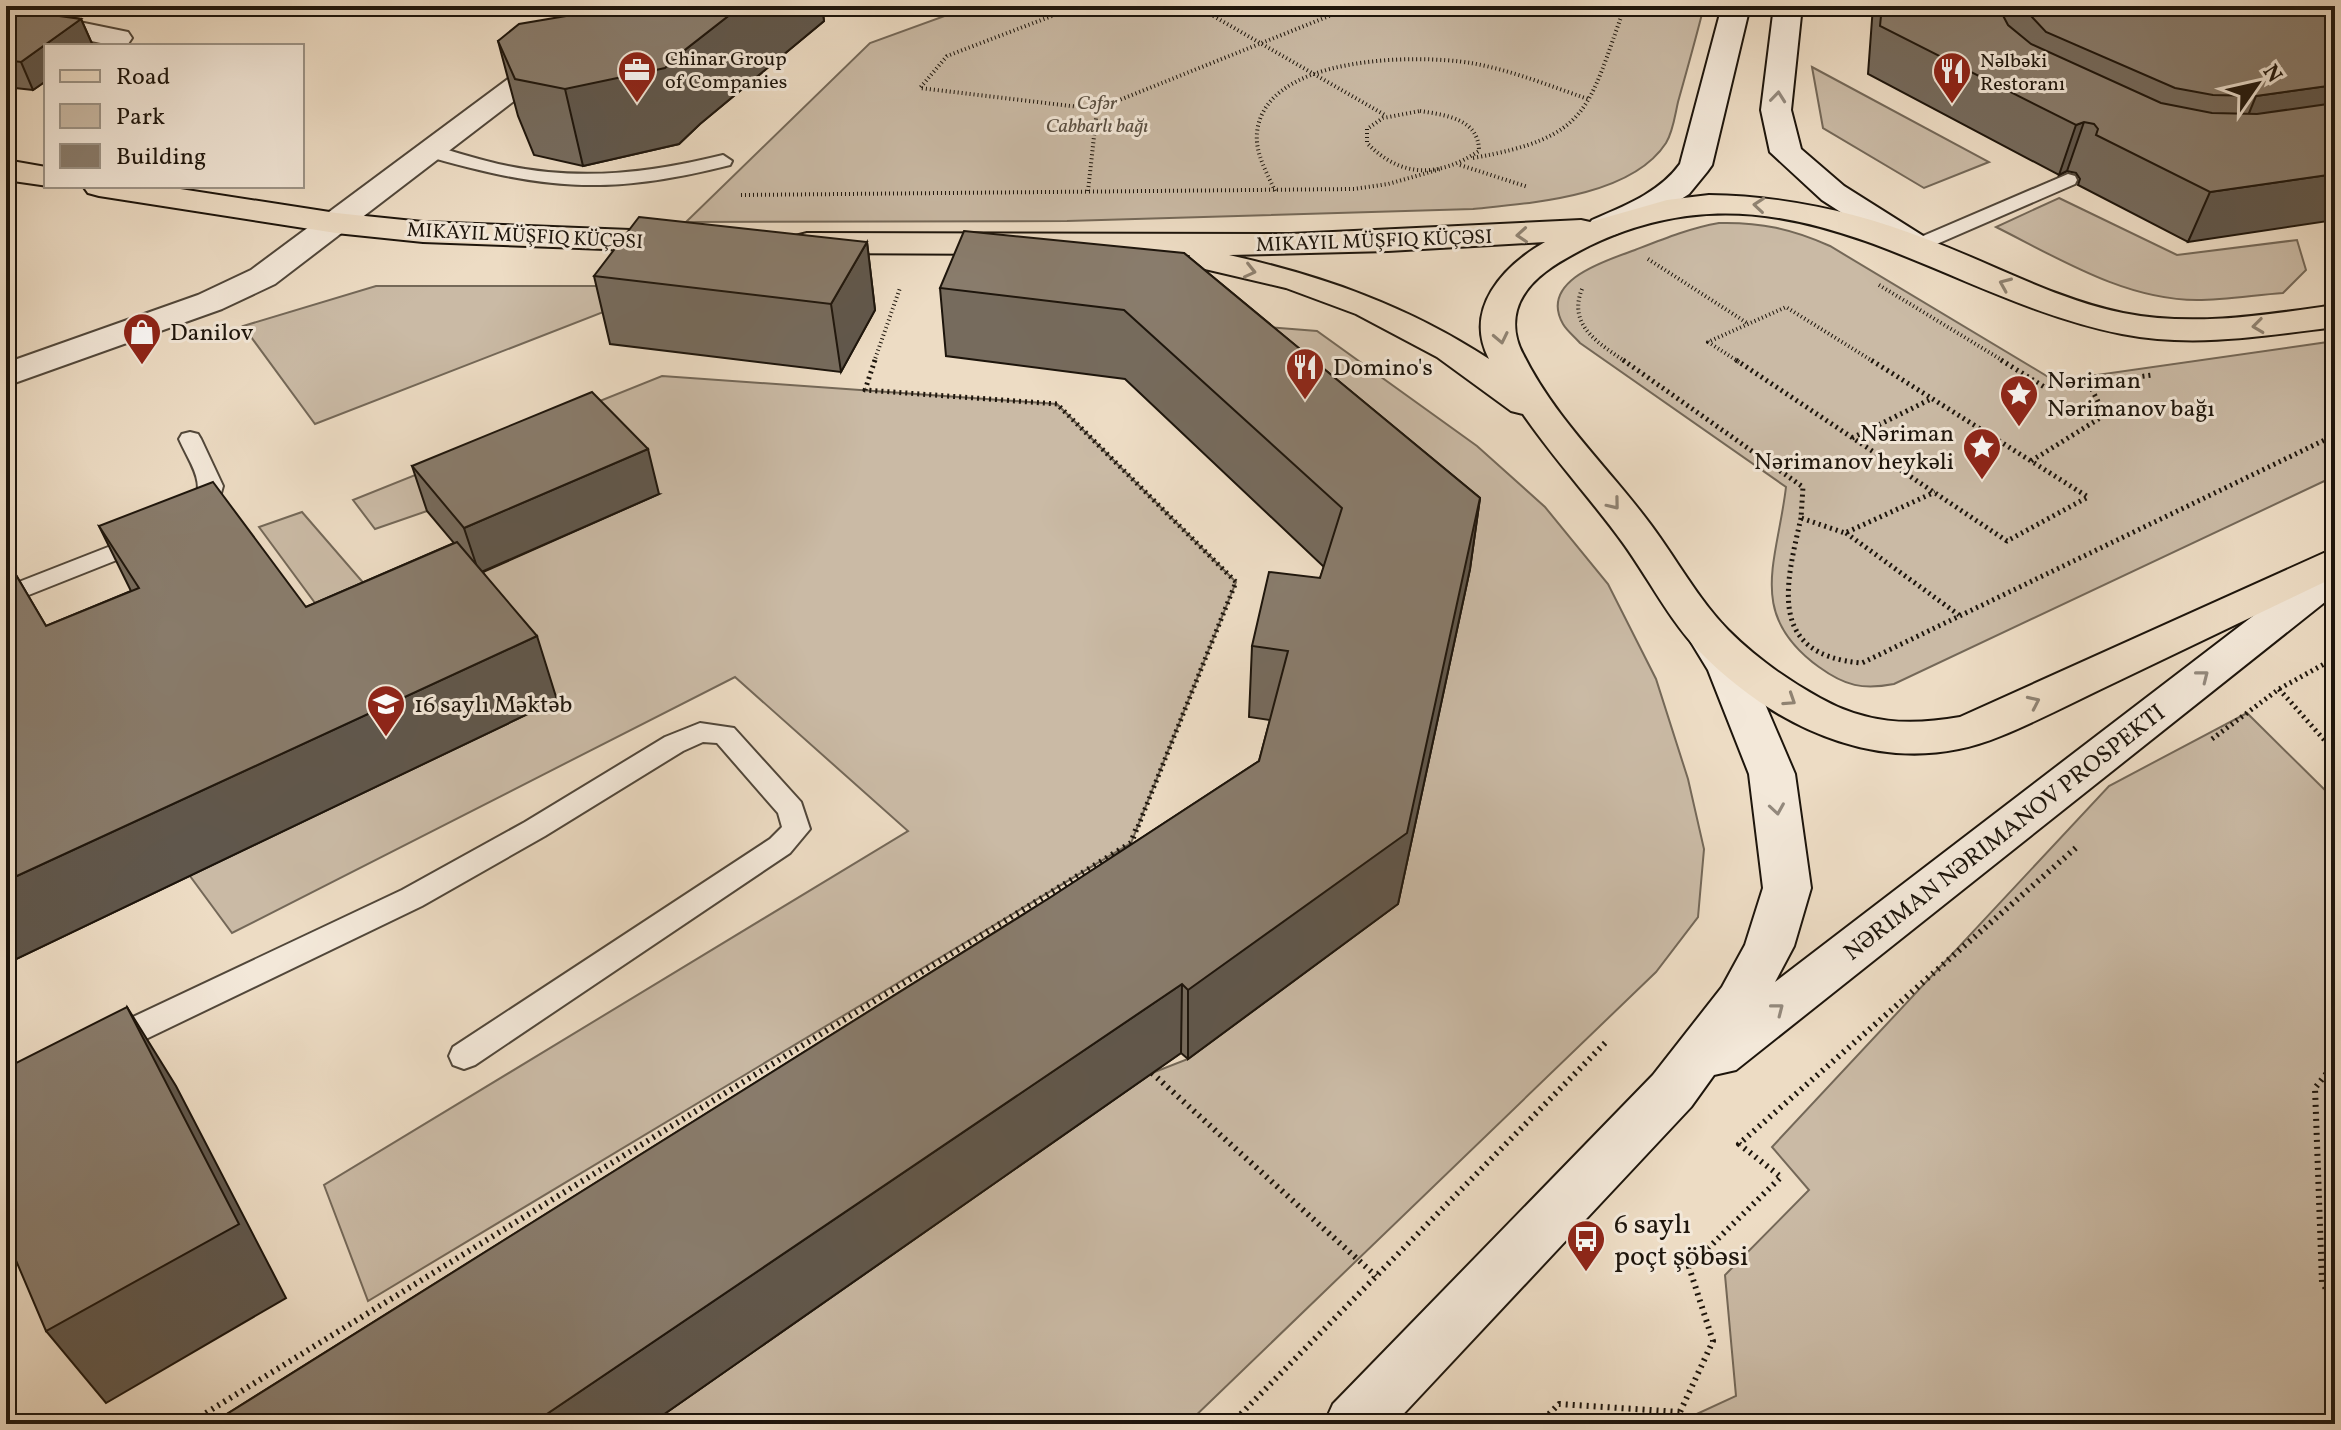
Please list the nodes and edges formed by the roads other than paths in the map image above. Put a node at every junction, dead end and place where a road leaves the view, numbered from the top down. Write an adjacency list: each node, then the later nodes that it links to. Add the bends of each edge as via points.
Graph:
1 (624, 6): 6 (main road)
2 (1736, 6): 13 (main road, via 1696,165 1670,194)
3 (1788, 6): 17 (main road, one-way to 3, via 1833,193 1786,152 1776,110)
4 (6, 15): 5 (main road)
5 (118, 38)
6 (430, 151): 7 (lane, via 495,171 564,181 647,179); 12 (main road)
7 (723, 161)
8 (6, 170): 9 (main road)
9 (44, 177)
10 (2068, 180): 17 (lane)
11 (112, 188): 12 (main road)
12 (336, 223): 14 (main road, via 467,236); 19 (main road, via 239,289)
13 (1600, 228): 16 (main road, one-way to 16, via 1418,240); 17 (main road, NƏRIMAN NƏRIMANOV PROSPEKTI, one-way to 13, via 1837,218 1740,203 1682,205); 21 (main road, NƏRIMAN NƏRIMANOV PROSPEKTI, one-way to 21, via 1535,263 1511,287 1499,314 1503,350)
14 (719, 242)
15 (783, 242): 16 (main road)
16 (1147, 246): 21 (main road, one-way to 21, via 1310,285 1403,324 1494,378)
17 (1916, 246): 18 (main road, NƏRIMAN NƏRIMANOV PROSPEKTI, one-way to 17, via 2204,331 2121,323 2038,298)
18 (2335, 316)
19 (6, 375)
20 (190, 439): 24 (lane, via 212,486 207,509 175,528)
21 (1565, 443): 25 (main road, NƏRIMAN NƏRIMANOV PROSPEKTI, one-way to 25)
22 (2335, 561): 25 (main road, NƏRIMAN NƏRIMANOV PROSPEKTI, one-way to 22, via 1806,711 1842,727 1909,741 1947,737 1984,726)
23 (2335, 573): 28 (main road, NƏRIMAN NƏRIMANOV PROSPEKTI, one-way to 23)
24 (6, 596)
25 (1707, 634): 28 (main road, NƏRIMAN NƏRIMANOV PROSPEKTI, one-way to 28, via 1729,669 1772,774 1787,888 1769,946 1740,1001)
26 (90, 1051): 27 (lane, via 412,898 674,744 700,732 725,735 791,809 796,829 780,846)
27 (464, 1056)
28 (1672, 1091): 29 (main road, NƏRIMAN NƏRIMANOV PROSPEKTI)
29 (1354, 1424)

